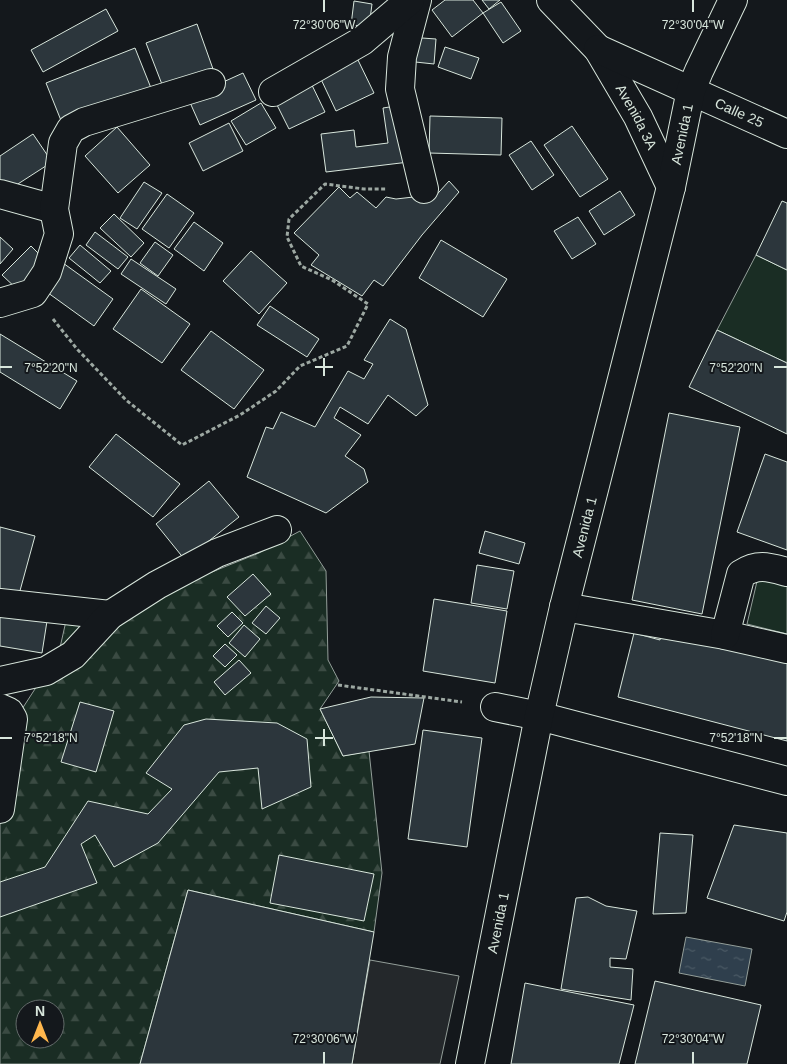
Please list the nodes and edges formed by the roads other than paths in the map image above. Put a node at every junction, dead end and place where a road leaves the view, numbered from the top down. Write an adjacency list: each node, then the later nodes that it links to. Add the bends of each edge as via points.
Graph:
1 (410, 0): 8 (street, via 362,41)
2 (417, 0): 11 (street, via 402,57 400,89)
3 (551, 0): 5 (street, Avenida 3A)
4 (732, 0): 7 (street, Avenida 1)
5 (598, 49): 7 (street, Avenida 3A); 10 (street, Avenida 3A, via 638,117)
6 (211, 83): 13 (street, via 84,122 71,129 63,143)
7 (691, 90): 9 (street, Calle 25); 10 (street, Avenida 1)
8 (273, 92)
9 (787, 134)
10 (671, 187): 18 (street, Avenida 1)
11 (424, 189)
12 (0, 194): 13 (street)
13 (54, 209): 14 (street, via 59,234 47,272 33,293)
14 (0, 303)
15 (277, 530): 19 (street, via 217,553)
16 (787, 572): 20 (street, via 751,567 741,574)
17 (0, 603): 19 (street)
18 (564, 607): 20 (street); 25 (street, Avenida 1)
19 (110, 615): 22 (street, via 73,655 46,671)
20 (725, 635): 21 (street)
21 (787, 649)
22 (0, 681)
23 (495, 707): 25 (street)
24 (0, 708): 27 (street, via 9,712 13,719)
25 (539, 716): 26 (street); 28 (street, Avenida 1)
26 (787, 781)
27 (0, 809)
28 (470, 1064)

